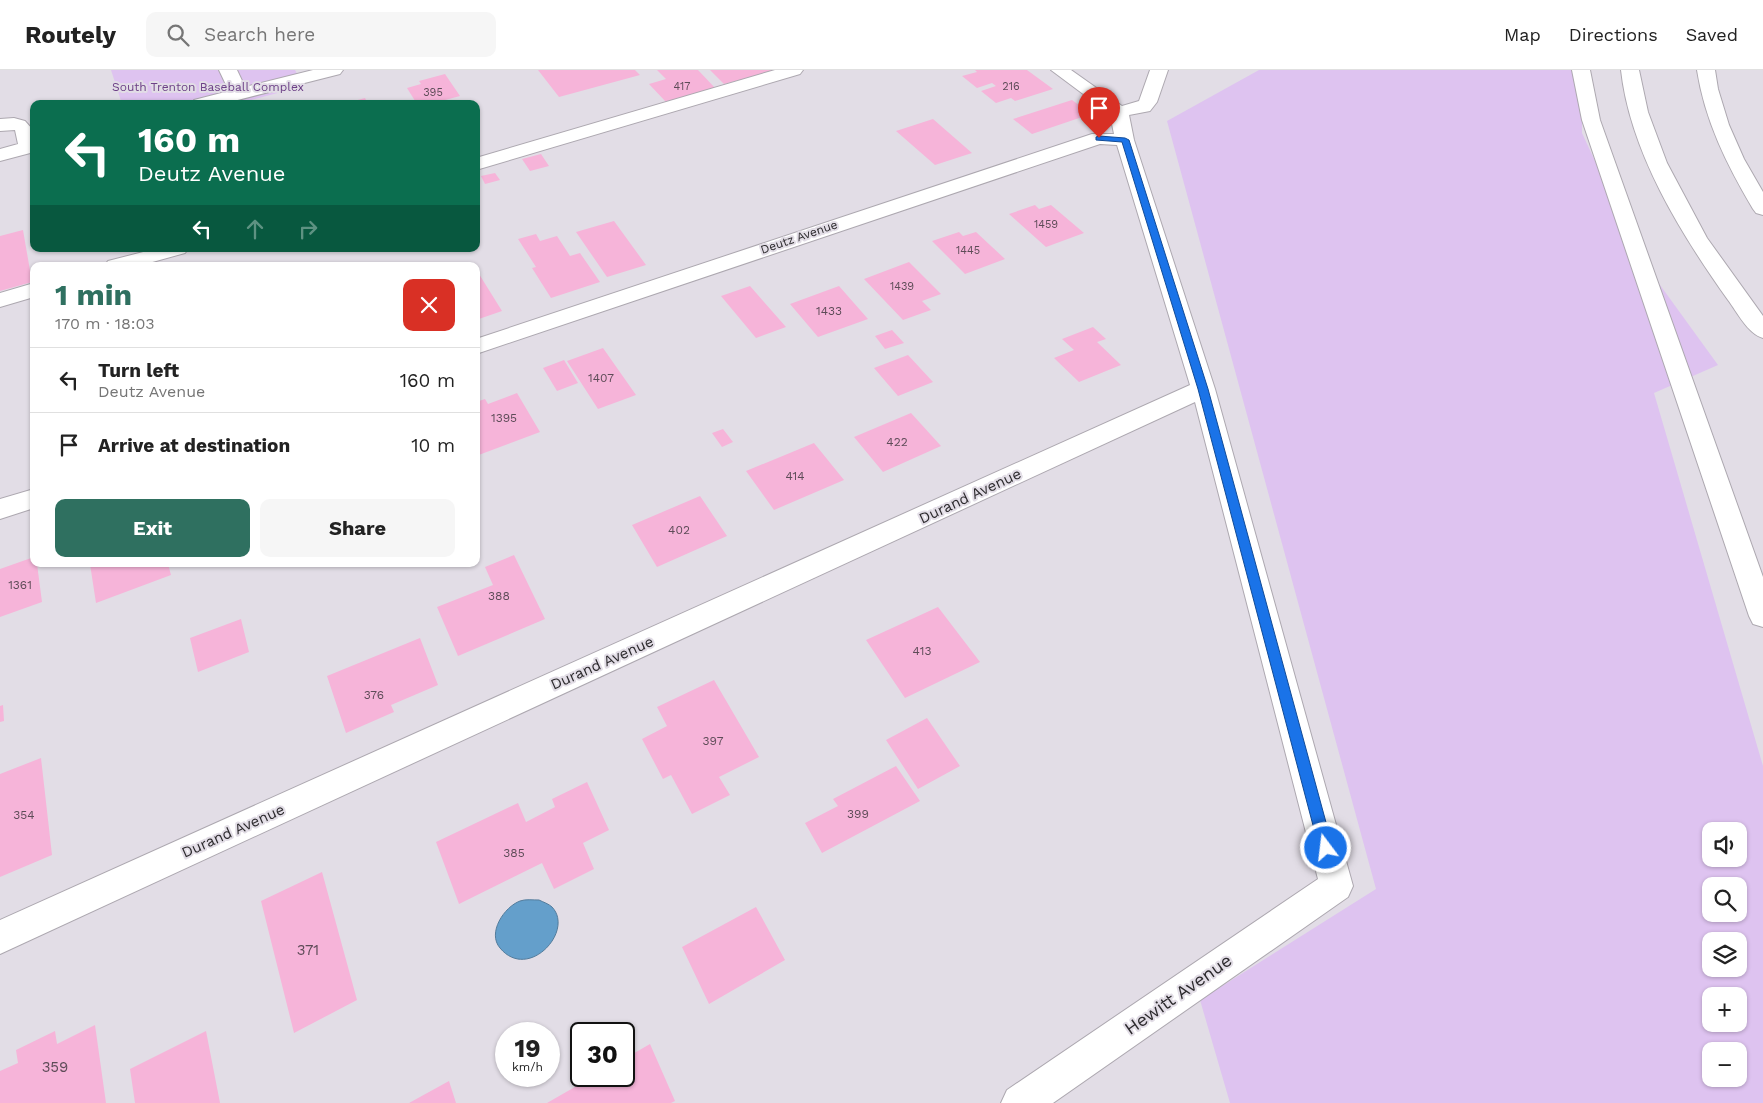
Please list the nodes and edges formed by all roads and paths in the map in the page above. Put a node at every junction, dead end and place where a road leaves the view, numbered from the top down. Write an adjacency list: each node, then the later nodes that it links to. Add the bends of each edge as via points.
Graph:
1 (228, 70): 9 (main road)
2 (334, 70): 9 (main road)
3 (794, 70): 17 (main road)
4 (1060, 70): 11 (main road)
5 (1159, 70): 11 (main road, via 1144,107)
6 (1581, 70): 28 (main road, via 1591,120)
7 (1630, 70): 23 (main road, via 1638,110 1658,167 1692,232)
8 (1706, 70): 18 (main road, via 1717,119 1738,166)
9 (239, 94): 10 (main road)
10 (216, 100)
11 (1119, 112): 13 (main road)
12 (0, 125): 14 (main road, via 23,125)
13 (1125, 140): 24 (main road, Deutz Avenue, via 1099,138); 25 (main road)
14 (30, 143)
15 (30, 147): 16 (main road)
16 (0, 154)
17 (480, 163)
18 (1763, 209)
19 (167, 252): 20 (main road)
20 (130, 262)
21 (30, 291): 22 (main road)
22 (0, 300)
23 (1763, 331)
24 (480, 346)
25 (1203, 389): 29 (main road, Durand Avenue); 30 (main road, Hewitt Avenue, via 1336,886)
26 (30, 499): 27 (main road)
27 (0, 510)
28 (1763, 616)
29 (0, 937)
30 (1020, 1103)

